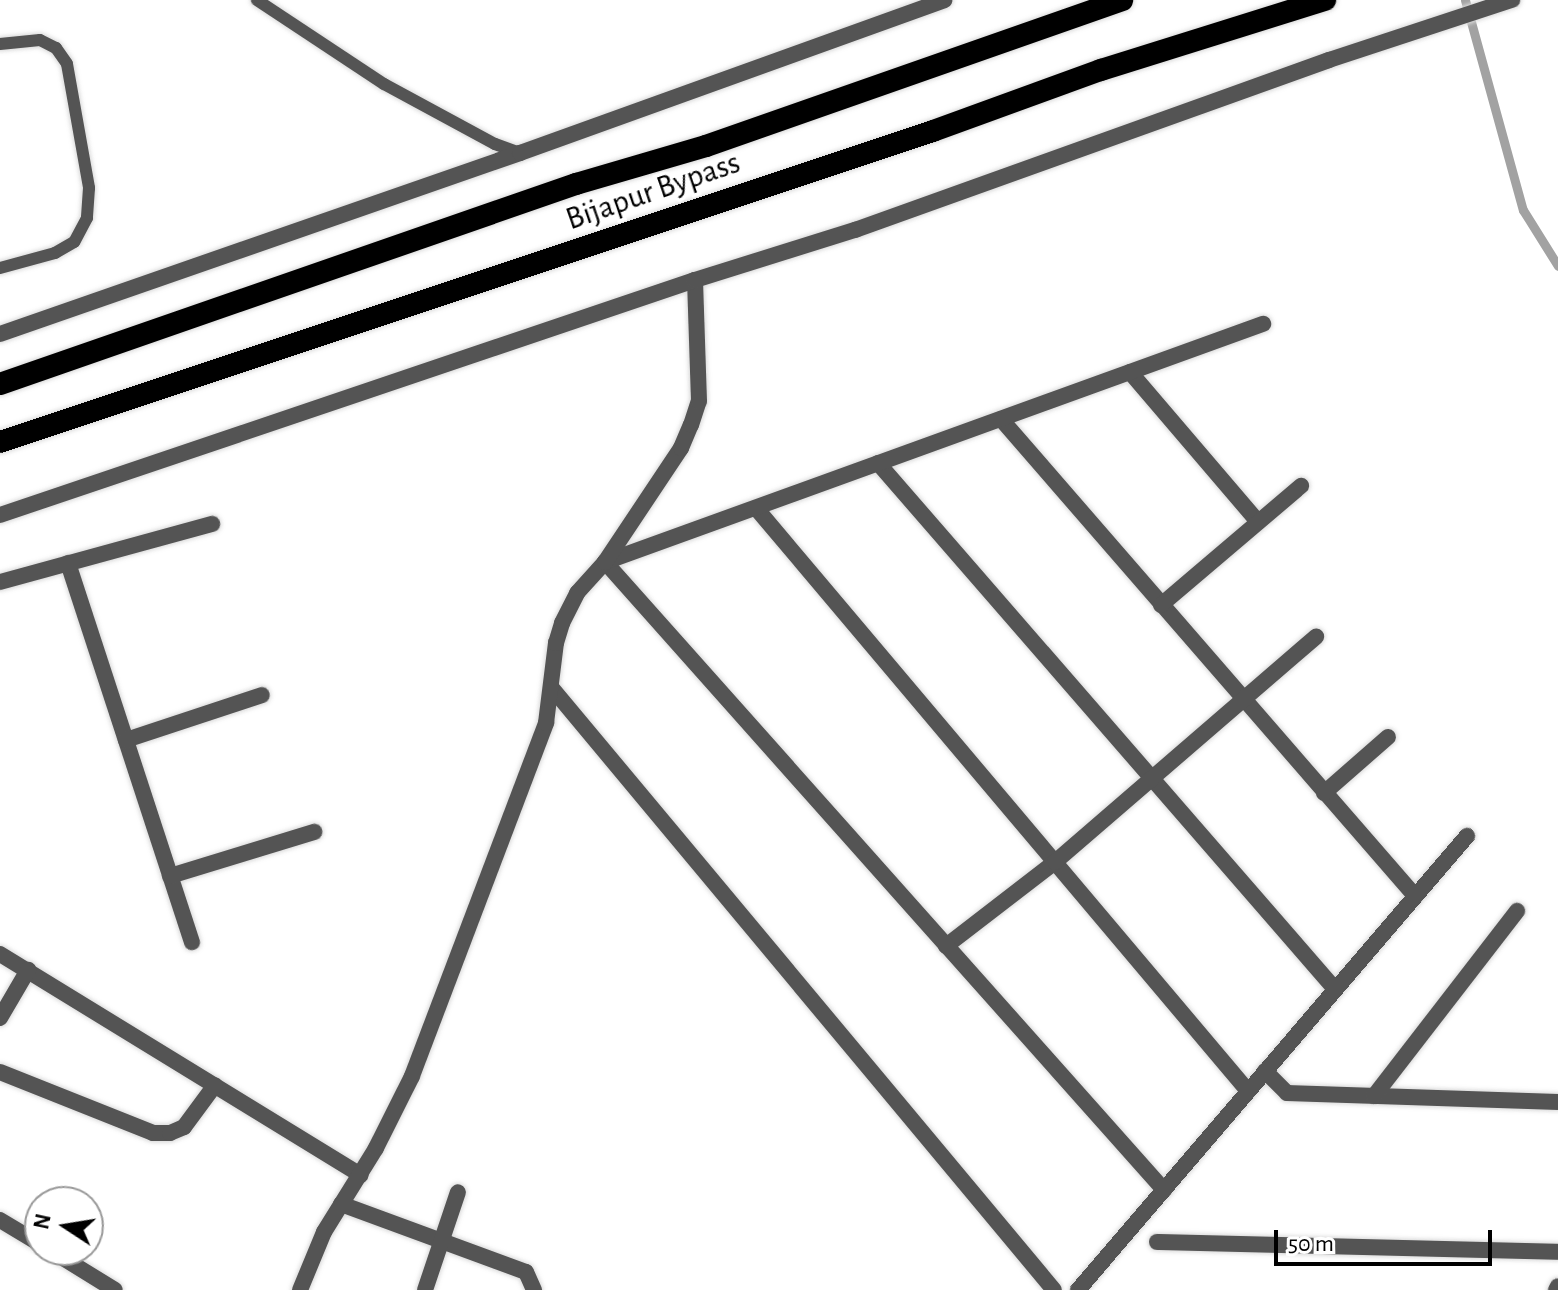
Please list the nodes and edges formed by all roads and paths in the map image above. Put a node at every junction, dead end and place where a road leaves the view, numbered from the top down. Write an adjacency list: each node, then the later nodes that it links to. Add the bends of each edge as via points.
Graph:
1 (257, 0): 7 (lane, via 384,84)
2 (944, 0): 7 (street)
3 (1122, 0): 13 (highway, Bijapur Bypass)
4 (1325, 0): 15 (highway, Bijapur Bypass, via 1101,70)
5 (1512, 0): 9 (street, via 855,230)
6 (0, 44): 8 (lane, via 40,40 56,48 67,64 89,188 87,218 74,242 55,253)
7 (520, 153): 11 (street)
8 (0, 268)
9 (695, 280): 19 (street); 22 (street, via 699,401 681,448)
10 (1263, 324): 12 (street)
11 (0, 334)
12 (1130, 372): 14 (street); 20 (street)
13 (0, 384)
14 (1001, 419): 16 (street); 25 (street)
15 (0, 442)
16 (878, 463): 18 (street); 32 (street)
17 (1301, 486): 20 (street)
18 (756, 508): 22 (street); 36 (street)
19 (0, 515)
20 (1258, 522): 25 (street)
21 (212, 524): 23 (street)
22 (605, 562): 27 (street, via 577,593 562,623); 41 (street)
23 (68, 563): 24 (street); 31 (street)
24 (0, 582)
25 (1161, 605): 29 (street)
26 (1316, 637): 29 (street)
27 (551, 687): 52 (street, via 537,749 412,1076); 66 (street)
28 (262, 695): 31 (street)
29 (1243, 700): 32 (street); 33 (street)
30 (1388, 737): 33 (street)
31 (126, 740): 37 (street)
32 (1150, 780): 36 (street); 44 (street)
33 (1324, 793): 38 (street)
34 (314, 832): 37 (street)
35 (1467, 836): 38 (street)
36 (1055, 862): 41 (street); 49 (street)
37 (170, 876): 40 (street)
38 (1415, 896): 44 (street)
39 (1517, 911): 50 (street)
40 (192, 942)
41 (946, 946): 53 (street)
42 (0, 954): 43 (street)
43 (28, 970): 45 (street); 48 (street)
44 (1335, 989): 46 (street)
45 (0, 1018)
46 (1265, 1071): 49 (street); 50 (street, via 1287,1093)
47 (0, 1072): 48 (street, via 153,1133 184,1127)
48 (215, 1085): 52 (street)
49 (1248, 1091): 53 (street)
50 (1374, 1096): 51 (street)
51 (1558, 1102)
52 (361, 1175): 55 (street)
53 (1164, 1190): 67 (street)
54 (458, 1192): 59 (street)
55 (341, 1204): 59 (street); 63 (street)
56 (0, 1220): 57 (street)
57 (24, 1234)
58 (1157, 1242): 60 (street)
59 (441, 1243): 64 (street); 65 (street, via 526,1272)
60 (1558, 1252)
61 (76, 1266): 62 (street)
62 (115, 1290)
63 (300, 1290)
64 (425, 1290)
65 (534, 1290)
66 (1054, 1290)
67 (1078, 1290)

